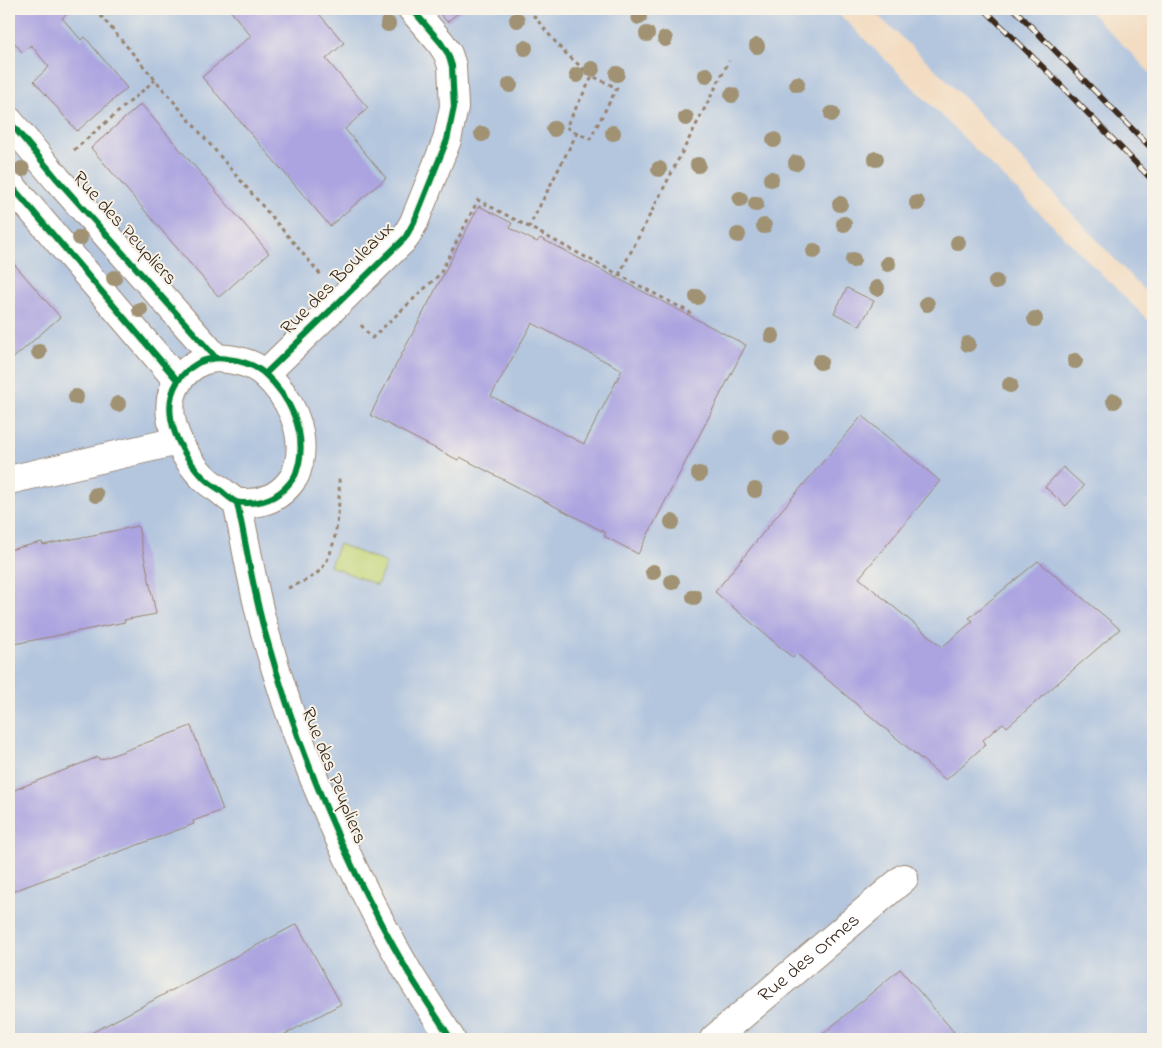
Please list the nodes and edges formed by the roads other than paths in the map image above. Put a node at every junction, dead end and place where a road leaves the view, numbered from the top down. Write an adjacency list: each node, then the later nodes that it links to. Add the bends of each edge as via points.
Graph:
1 (412, 9): 5 (street, Rue des Bouleaux, via 441,43 452,66 454,107 448,140 405,238)
2 (9, 121): 4 (street, Rue des Peupliers, via 57,180)
3 (9, 183): 6 (street)
4 (216, 358): 5 (street, via 238,360); 6 (street, via 199,362)
5 (265, 374): 9 (street, via 291,407 298,426 300,458 296,474 287,488 256,503)
6 (178, 381): 7 (street, via 171,396 169,412)
7 (178, 441): 8 (street); 9 (street, via 204,478)
8 (9, 480)
9 (237, 503): 11 (street, Rue des Peupliers, via 265,634 305,756 368,899)
10 (904, 878): 12 (street, Rue des Ormes)
11 (451, 1039)
12 (714, 1039)

